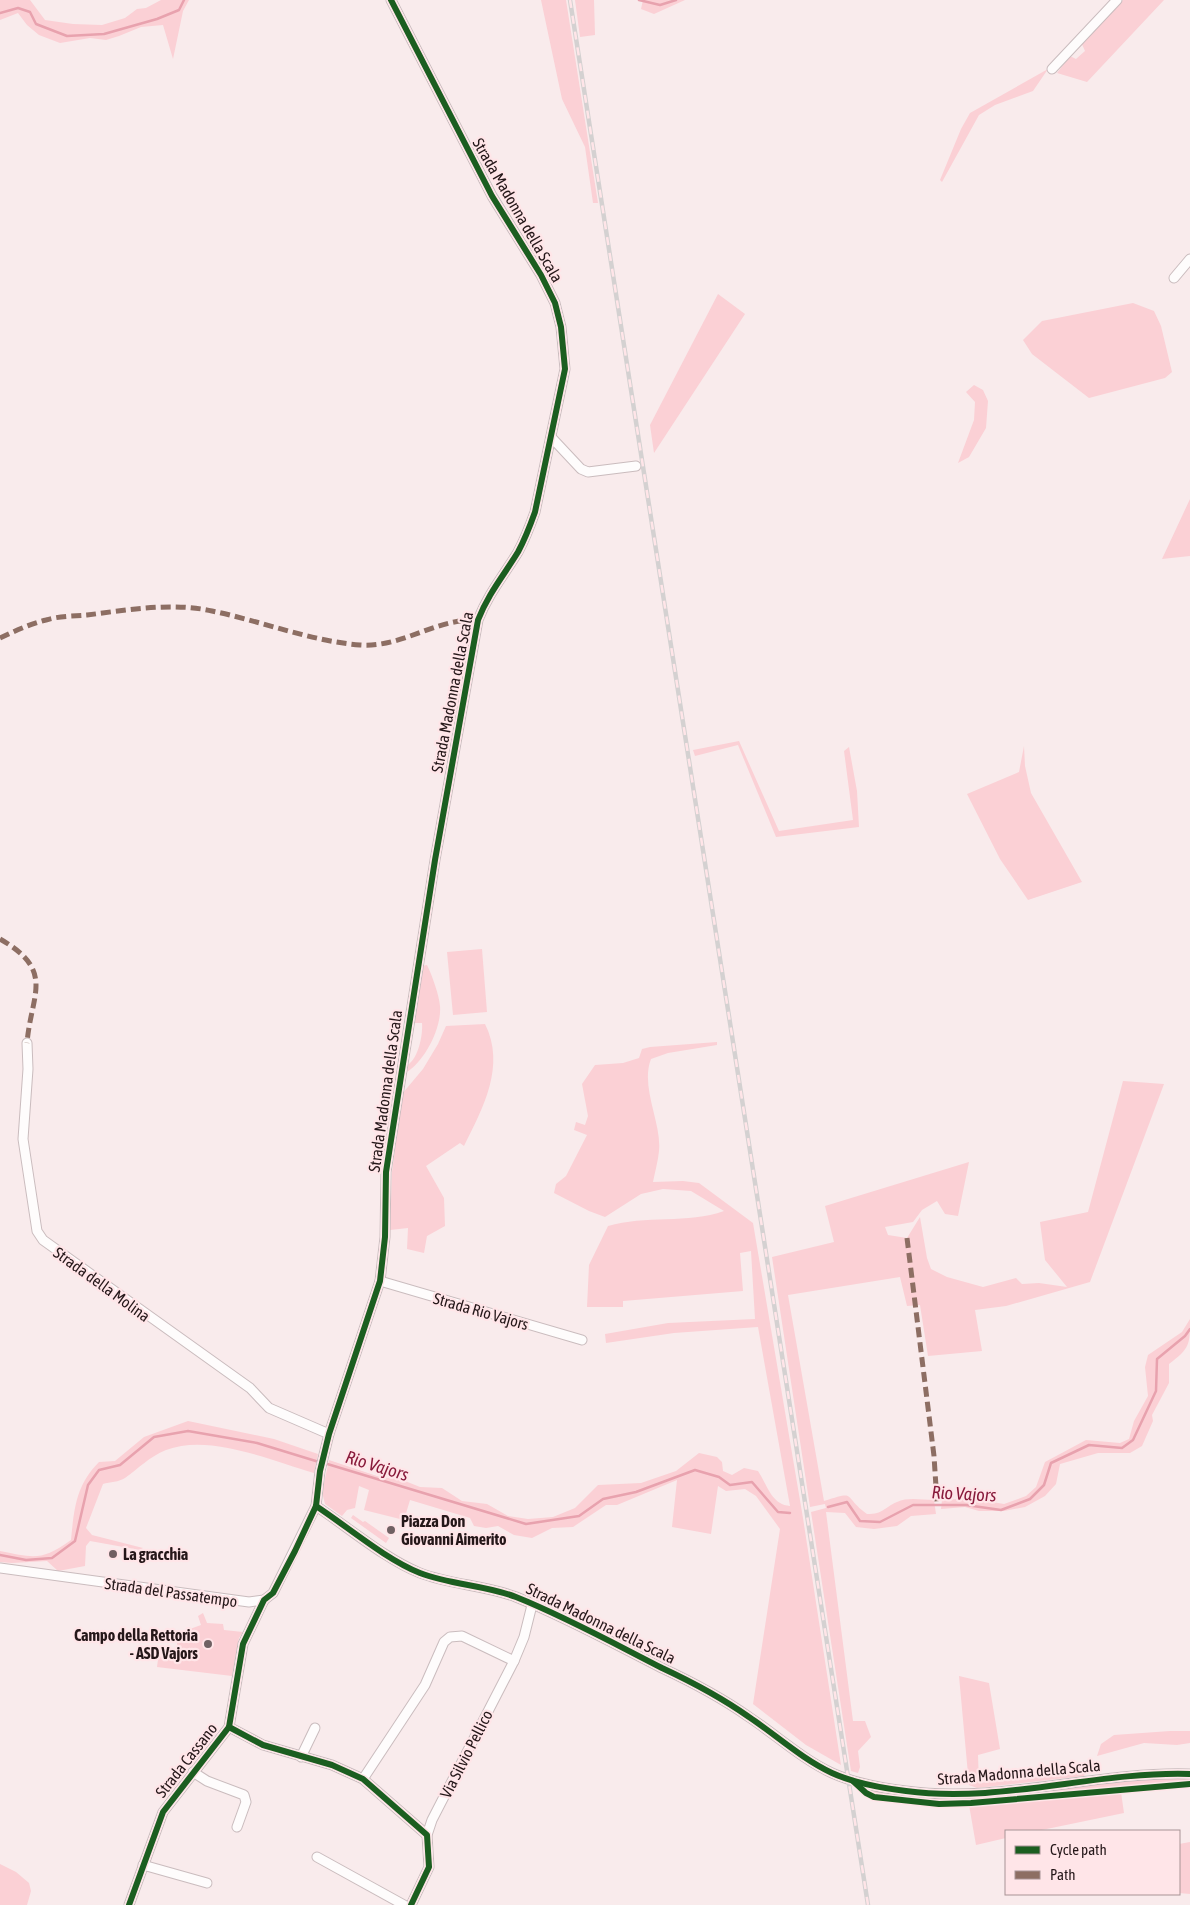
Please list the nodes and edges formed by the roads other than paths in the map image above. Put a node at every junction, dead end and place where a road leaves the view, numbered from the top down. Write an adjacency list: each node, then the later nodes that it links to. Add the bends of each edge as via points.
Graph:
1 (391, 0): 6 (street, Strada Madonna della Scala, via 492,196 541,275 554,303 561,327 565,369)
2 (1117, 0): 3 (street)
3 (1052, 69)
4 (1190, 259): 5 (street)
5 (1174, 278)
6 (551, 437): 7 (street, via 581,469 588,472); 9 (street, Strada Madonna della Scala, via 528,530 518,552 485,601 478,620 435,860 389,1151)
7 (636, 466)
8 (27, 1044): 11 (street, Strada della Molina, via 22,1139 37,1231 43,1240 250,1388 269,1408)
9 (380, 1281): 10 (street, Strada Rio Vajors); 11 (street, Strada Madonna della Scala)
10 (582, 1340)
11 (329, 1434): 12 (street, Strada Madonna della Scala)
12 (316, 1506): 14 (street, via 273,1593); 15 (street, Strada Madonna della Scala, via 419,1573 454,1584 499,1592)
13 (0, 1568): 14 (street, Strada del Passatempo, via 249,1602)
14 (264, 1600): 17 (street, Strada Cassano, via 243,1644)
15 (532, 1605): 16 (street, Via Silvio Pellico); 21 (street, Strada Madonna della Scala, via 664,1668 731,1705 833,1774 878,1787 950,1795)
16 (514, 1661): 22 (street, via 462,1636 450,1637 444,1642 425,1685); 24 (street, Via Silvio Pellico)
17 (229, 1727): 19 (street, via 263,1745); 20 (street, Strada Cassano)
18 (315, 1728): 19 (street)
19 (301, 1757): 22 (street, via 332,1765)
20 (193, 1772): 23 (street, via 244,1795 246,1802); 26 (street, Strada Cassano, via 163,1812)
21 (1190, 1774)
22 (362, 1779): 24 (street)
23 (238, 1827)
24 (427, 1835): 30 (street, Via Silvio Pellico, via 429,1867)
25 (318, 1857): 29 (street)
26 (143, 1865): 27 (street); 28 (street, Strada Cassano)
27 (207, 1883)
28 (129, 1905)
29 (404, 1905)
30 (411, 1905)

